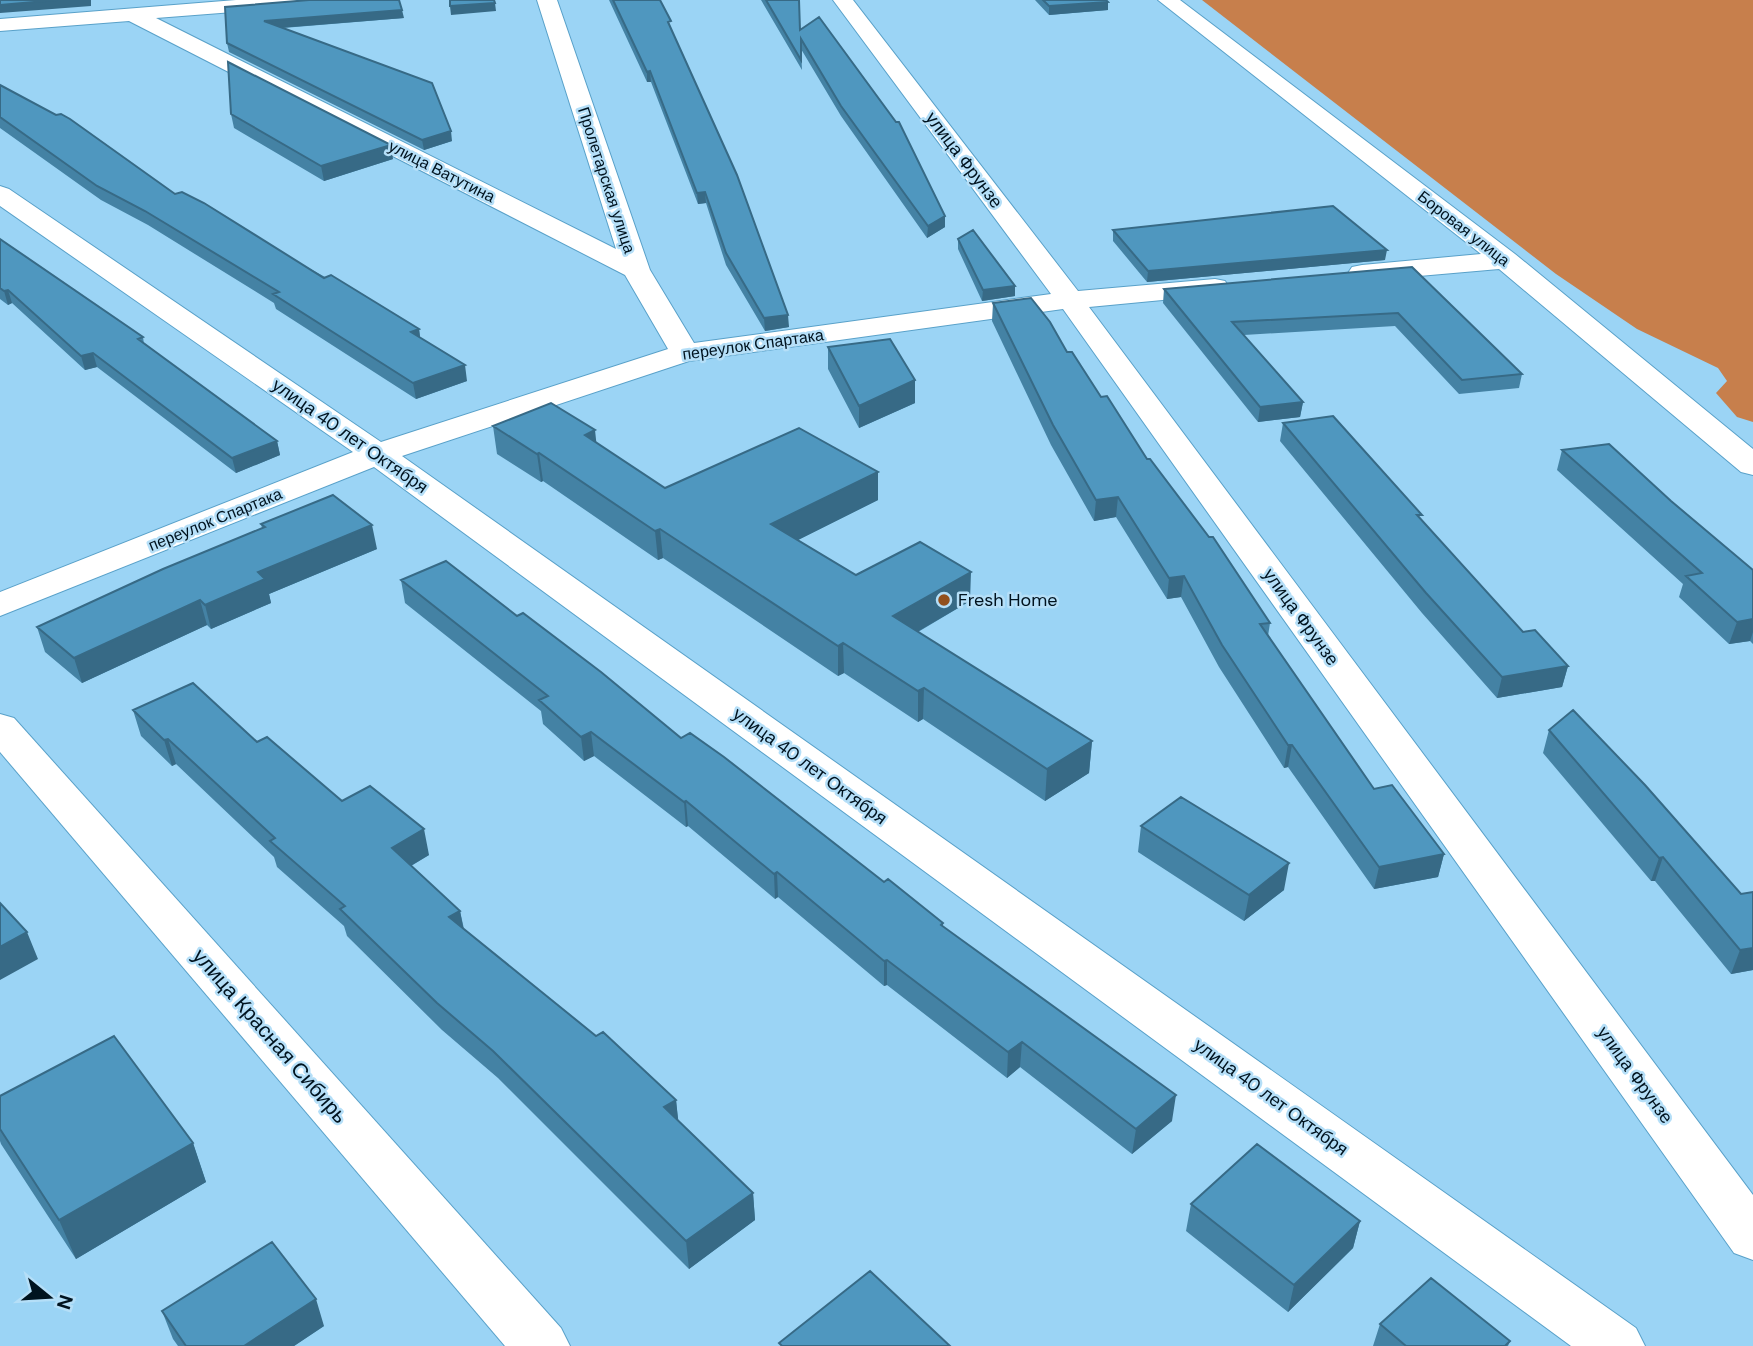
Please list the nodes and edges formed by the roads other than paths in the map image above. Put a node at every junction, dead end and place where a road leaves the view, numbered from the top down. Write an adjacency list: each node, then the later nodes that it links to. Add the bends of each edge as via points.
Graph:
1 (310, 0): 5 (street)
2 (547, 0): 9 (street, Пролетарская улица)
3 (844, 0): 12 (street, улица Фрунзе)
4 (1168, 0): 8 (street, Боровая улица)
5 (134, 15): 6 (street); 9 (street, улица Ватутина)
6 (0, 25)
7 (0, 194): 14 (street, улица 40 лет Октября)
8 (1505, 260): 10 (street); 15 (street, Боровая улица)
9 (636, 270): 13 (street, Пролетарская улица)
10 (1328, 276)
11 (1247, 284): 12 (street, переулок Спартака)
12 (1070, 300): 13 (street, переулок Спартака); 18 (street, улица Фрунзе)
13 (685, 353): 14 (street, переулок Спартака)
14 (376, 454): 16 (street, переулок Спартака); 20 (street, улица 40 лет Октября)
15 (1753, 466)
16 (0, 605)
17 (0, 727): 19 (street, улица Красная Сибирь)
18 (1753, 1237)
19 (541, 1346)
20 (1616, 1346)

